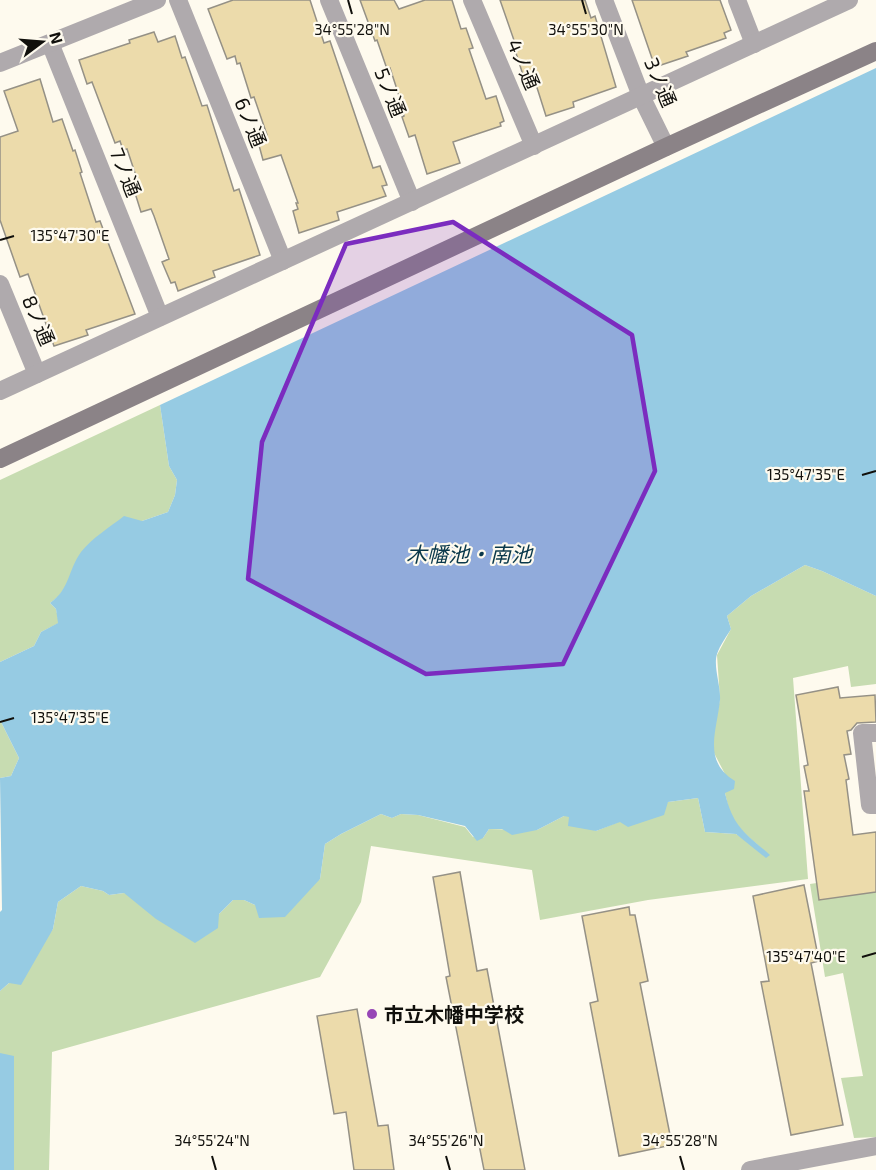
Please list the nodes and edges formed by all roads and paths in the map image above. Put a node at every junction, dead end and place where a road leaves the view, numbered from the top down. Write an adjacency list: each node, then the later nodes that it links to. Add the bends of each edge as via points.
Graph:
1 (157, 0): 8 (street)
2 (178, 0): 16 (street, 6ノ通)
3 (329, 0): 15 (street, 5ノ通)
4 (472, 0): 13 (street, 4ノ通)
5 (604, 0): 12 (street, 3ノ通)
6 (737, 0): 9 (street)
7 (849, 0): 9 (street)
8 (50, 43): 11 (street); 18 (street, 7ノ通)
9 (754, 44): 12 (street)
10 (876, 51): 14 (street)
11 (0, 63)
12 (641, 96): 13 (street); 14 (street, 3ノ通)
13 (534, 146): 15 (street)
14 (666, 147): 21 (street)
15 (412, 202): 16 (street)
16 (283, 261): 18 (street)
17 (0, 284): 19 (street, 8ノ通)
18 (160, 317): 19 (street)
19 (37, 374): 20 (street)
20 (0, 391)
21 (0, 459)
22 (876, 733): 23 (street, via 862,733 870,805)
23 (876, 805)
24 (876, 1146): 25 (street)
25 (750, 1170)

